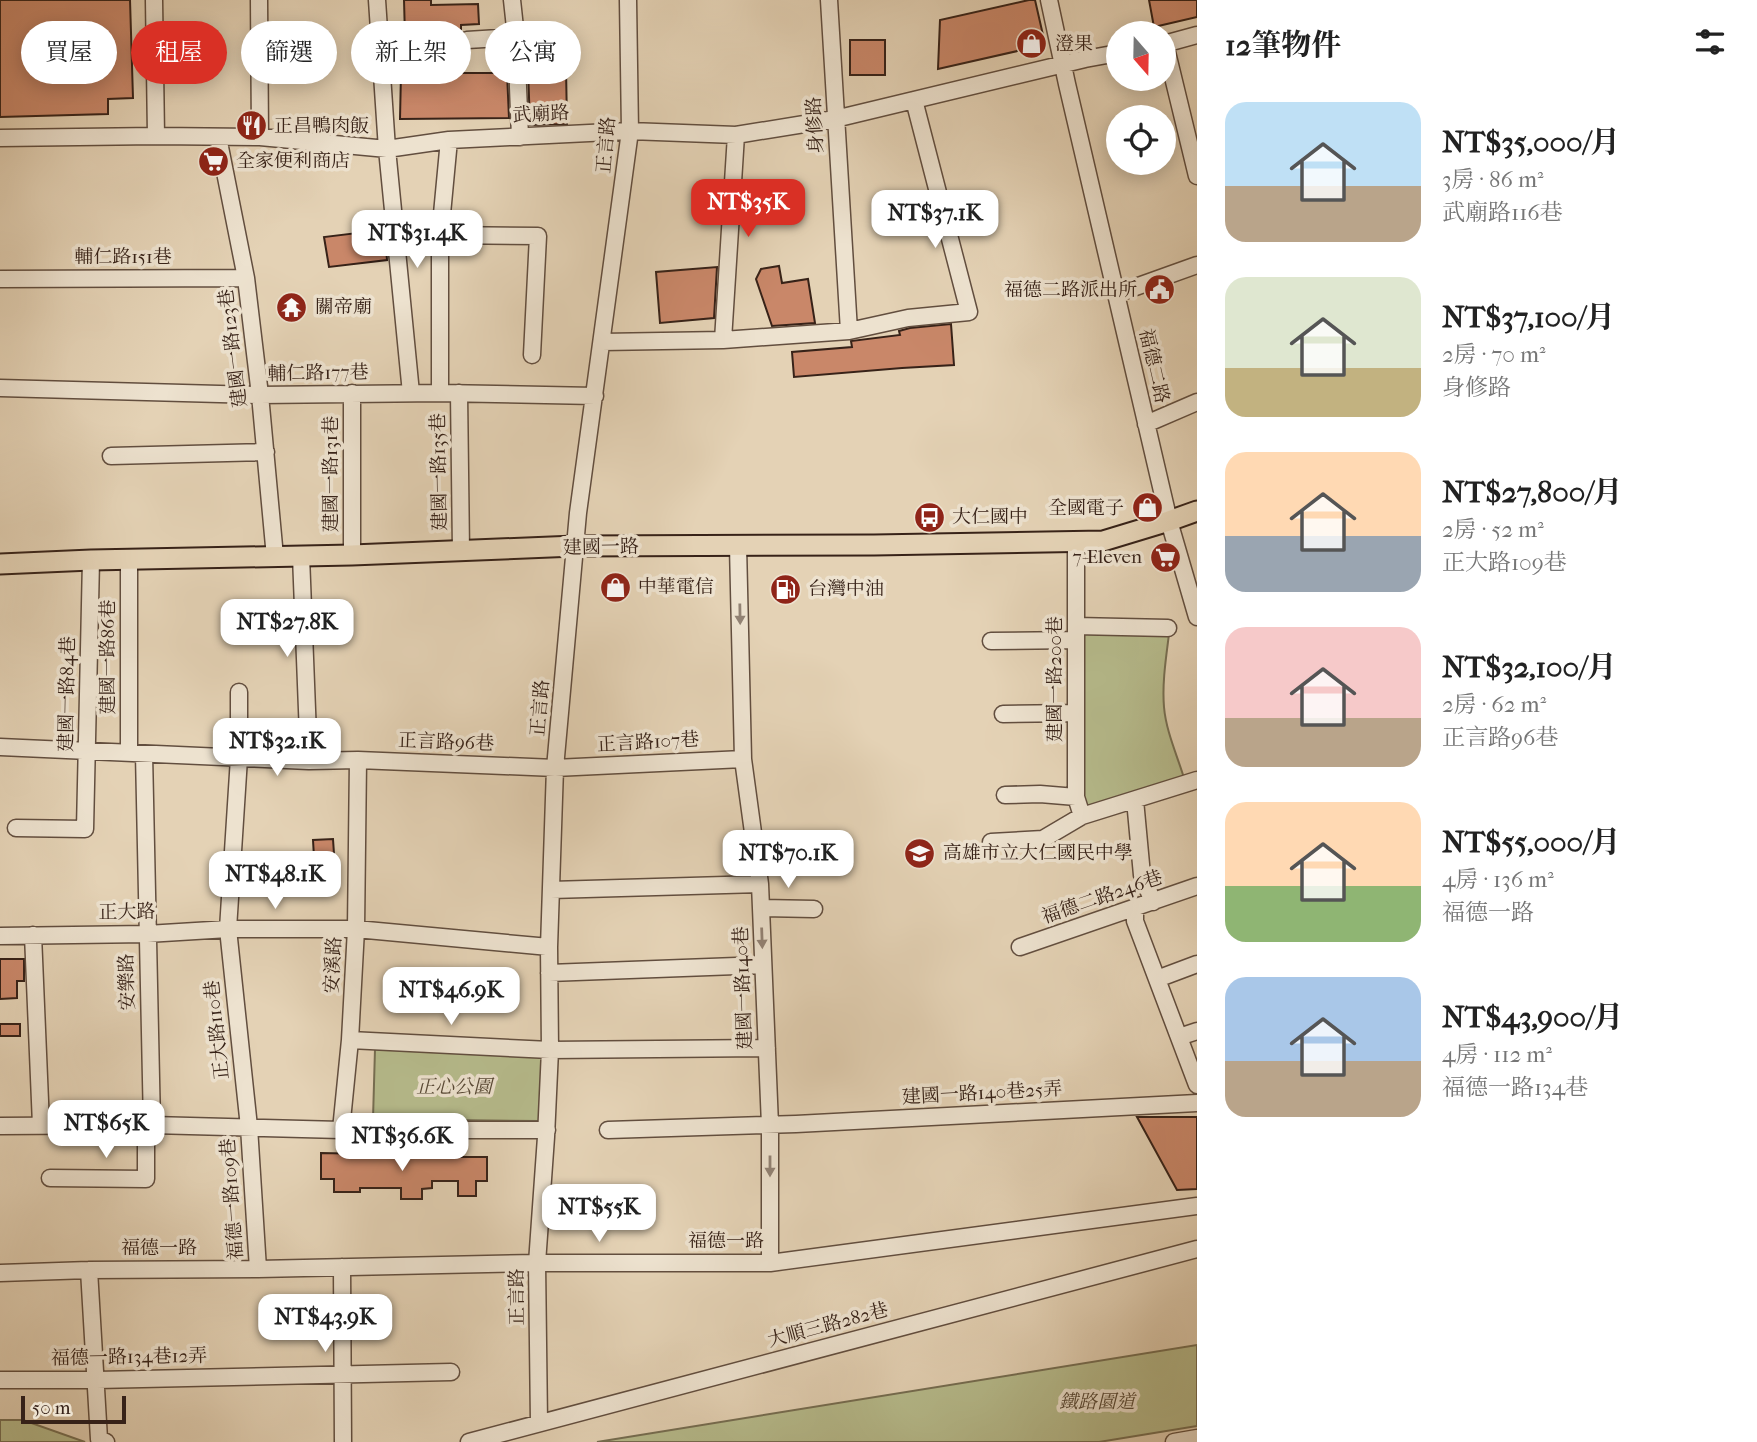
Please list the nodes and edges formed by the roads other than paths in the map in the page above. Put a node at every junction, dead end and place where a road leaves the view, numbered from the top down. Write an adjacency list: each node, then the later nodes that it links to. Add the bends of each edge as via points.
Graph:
1 (153, 0): 19 (street)
2 (259, 0): 21 (street)
3 (377, 0): 25 (street)
4 (512, 0): 8 (street)
5 (628, 0): 17 (street, 正言路)
6 (829, 0): 16 (street, 身修路)
7 (1049, 0): 12 (street, 福德二路)
8 (514, 21)
9 (1197, 35): 10 (street)
10 (1176, 41)
11 (1106, 56): 12 (street, 武廟路)
12 (1063, 65): 15 (street, 武廟路); 32 (street, 福德二路)
13 (518, 84): 22 (street)
14 (1176, 91): 26 (street)
15 (914, 100): 16 (street, 武廟路); 33 (street, via 969,312 908,318)
16 (835, 119): 18 (street, 武廟路); 33 (street, 身修路)
17 (630, 131): 18 (street, 武廟路); 22 (street, 武廟路); 35 (street, 正言路)
18 (736, 135): 34 (street)
19 (156, 136): 20 (street, 武廟路); 23 (street, 武廟路)
20 (218, 137): 21 (street, 武廟路); 30 (street, 建國一路123巷)
21 (260, 137): 25 (street, 武廟路)
22 (520, 137): 24 (street, 武廟路)
23 (0, 138)
24 (449, 140): 25 (street, 武廟路); 28 (street)
25 (387, 149): 27 (street)
26 (1197, 176)
27 (395, 232): 28 (street); 39 (street)
28 (440, 235): 36 (street, via 538,236); 40 (street)
29 (1197, 265): 32 (street)
30 (246, 278): 31 (street, 輔仁路151巷); 42 (street, 建國一路123巷)
31 (0, 279)
32 (1116, 294): 45 (street, 福德二路)
33 (849, 331): 34 (street)
34 (723, 340): 35 (street)
35 (602, 342): 43 (street, 正言路)
36 (532, 355)
37 (0, 388): 42 (street, 輔仁路177巷)
38 (352, 393): 39 (street, 輔仁路177巷); 42 (street, 輔仁路177巷); 54 (street, 建國一路131巷)
39 (411, 393): 40 (street, 輔仁路177巷)
40 (440, 393): 41 (street, 輔仁路177巷)
41 (459, 393): 43 (street, 輔仁路177巷); 53 (street, 建國一路135巷)
42 (261, 395): 46 (street, 建國一路123巷)
43 (595, 396): 51 (street, 正言路)
44 (1197, 402): 45 (street)
45 (1146, 424): 49 (street, 福德二路)
46 (266, 452): 47 (street); 56 (street, 建國一路123巷)
47 (111, 456)
48 (1197, 512): 49 (main road, 建國一路)
49 (1169, 522): 50 (main road, 建國一路, via 1102,541); 60 (street, 福德二路)
50 (1076, 541): 52 (main road, 建國一路); 62 (street, 建國一路200巷)
51 (575, 546): 52 (main road, 建國一路); 53 (main road, 建國一路); 74 (street, 正言路)
52 (738, 546): 71 (street, 建國一路140巷, one-way to 71)
53 (461, 551): 54 (main road, 建國一路)
54 (352, 555): 55 (main road, 建國一路)
55 (301, 556): 56 (main road, 建國一路); 73 (street)
56 (275, 557): 58 (main road, 建國一路)
57 (91, 560): 58 (main road, 建國一路); 59 (main road, 建國一路); 68 (street, 建國一路84巷)
58 (129, 560): 69 (street, 建國一路86巷)
59 (0, 564)
60 (1197, 617)
61 (1168, 628): 62 (street)
62 (1076, 633): 63 (street); 65 (street, 建國一路200巷)
63 (991, 641)
64 (239, 692): 70 (street, 正大路110巷)
65 (1076, 713): 66 (street); 77 (street, 建國一路200巷)
66 (1003, 714)
67 (0, 747): 68 (street, 正言路96巷)
68 (87, 751): 69 (street, 正言路96巷); 80 (street, 建國一路84巷, via 85,829)
69 (136, 754): 70 (street, 正言路96巷); 92 (street, 安樂路)
70 (239, 758): 73 (street, 正言路96巷); 89 (street, 正大路110巷)
71 (743, 759): 74 (street, 正言路107巷); 82 (street, 建國一路140巷)
72 (358, 760): 73 (street, 正言路96巷); 74 (street, 正言路96巷); 90 (street, 安溪路)
73 (309, 761)
74 (555, 768): 84 (street, 正言路)
75 (1197, 780): 78 (street)
76 (1005, 795): 77 (street)
77 (1076, 797): 79 (street, 建國一路200巷)
78 (1135, 800): 79 (street); 85 (street, via 1142,875)
79 (1082, 816): 81 (street, via 1043,839)
80 (16, 828)
81 (991, 842)
82 (760, 884): 84 (street); 86 (street, 建國一路140巷)
83 (1197, 886): 85 (street, 福德二路246巷)
84 (551, 890): 94 (street, 正言路)
85 (1153, 902): 87 (street, 福德二路246巷)
86 (761, 908): 88 (street); 97 (street, 建國一路140巷, one-way to 97)
87 (1135, 908): 95 (street, 福德二路246巷); 99 (street, via 1135,921)
88 (814, 909)
89 (228, 929): 90 (street, 正大路); 92 (street, 正大路); 111 (street, 正大路110巷)
90 (356, 929): 94 (street, 正大路); 102 (street, 安溪路)
91 (33, 934): 92 (street, 正大路); 93 (street, 正大路); 107 (street)
92 (146, 934): 108 (street, 安樂路)
93 (0, 936)
94 (549, 947): 98 (street, 正言路)
95 (1020, 947)
96 (1197, 964): 99 (street)
97 (763, 965): 98 (street); 103 (street, 建國一路140巷)
98 (549, 973): 104 (street, 正言路)
99 (1157, 979): 101 (street)
100 (1197, 1031): 101 (street)
101 (1179, 1037): 105 (street)
102 (350, 1040): 104 (street); 112 (street, 安溪路)
103 (767, 1048): 104 (street); 109 (street, 建國一路140巷)
104 (550, 1050): 113 (street, 正言路)
105 (1197, 1085)
106 (1197, 1102): 109 (street, 建國一路140巷25弄)
107 (41, 1125): 108 (street); 110 (street)
108 (149, 1125): 111 (street); 115 (street, 安樂路, via 146,1179)
109 (769, 1125): 114 (street, 建國一路140巷25弄); 118 (street, 建國一路140巷, one-way to 118)
110 (0, 1126)
111 (248, 1127): 112 (street); 121 (street, 福德一路109巷)
112 (341, 1129): 113 (street)
113 (547, 1130): 119 (street, 正言路)
114 (608, 1130)
115 (50, 1178)
116 (1197, 1206): 118 (street, 福德一路)
117 (1197, 1249): 128 (street, 大順三路282巷)
118 (770, 1262): 119 (street, 福德一路)
119 (537, 1263): 120 (street, 福德一路); 128 (street, 正言路)
120 (342, 1267): 121 (street, 福德一路); 125 (street)
121 (258, 1269): 122 (street, 福德一路)
122 (89, 1270): 123 (street, 福德一路); 127 (street)
123 (0, 1273)
124 (451, 1372): 125 (street, 福德一路134巷12弄)
125 (343, 1375): 127 (street, 福德一路134巷12弄); 131 (street)
126 (0, 1380): 127 (street, 福德一路134巷12弄)
127 (97, 1380): 130 (street)
128 (539, 1423): 132 (street, 大順三路282巷)
129 (1197, 1438): 133 (street)
130 (103, 1440)
131 (343, 1442)
132 (469, 1442)
133 (1174, 1442)

